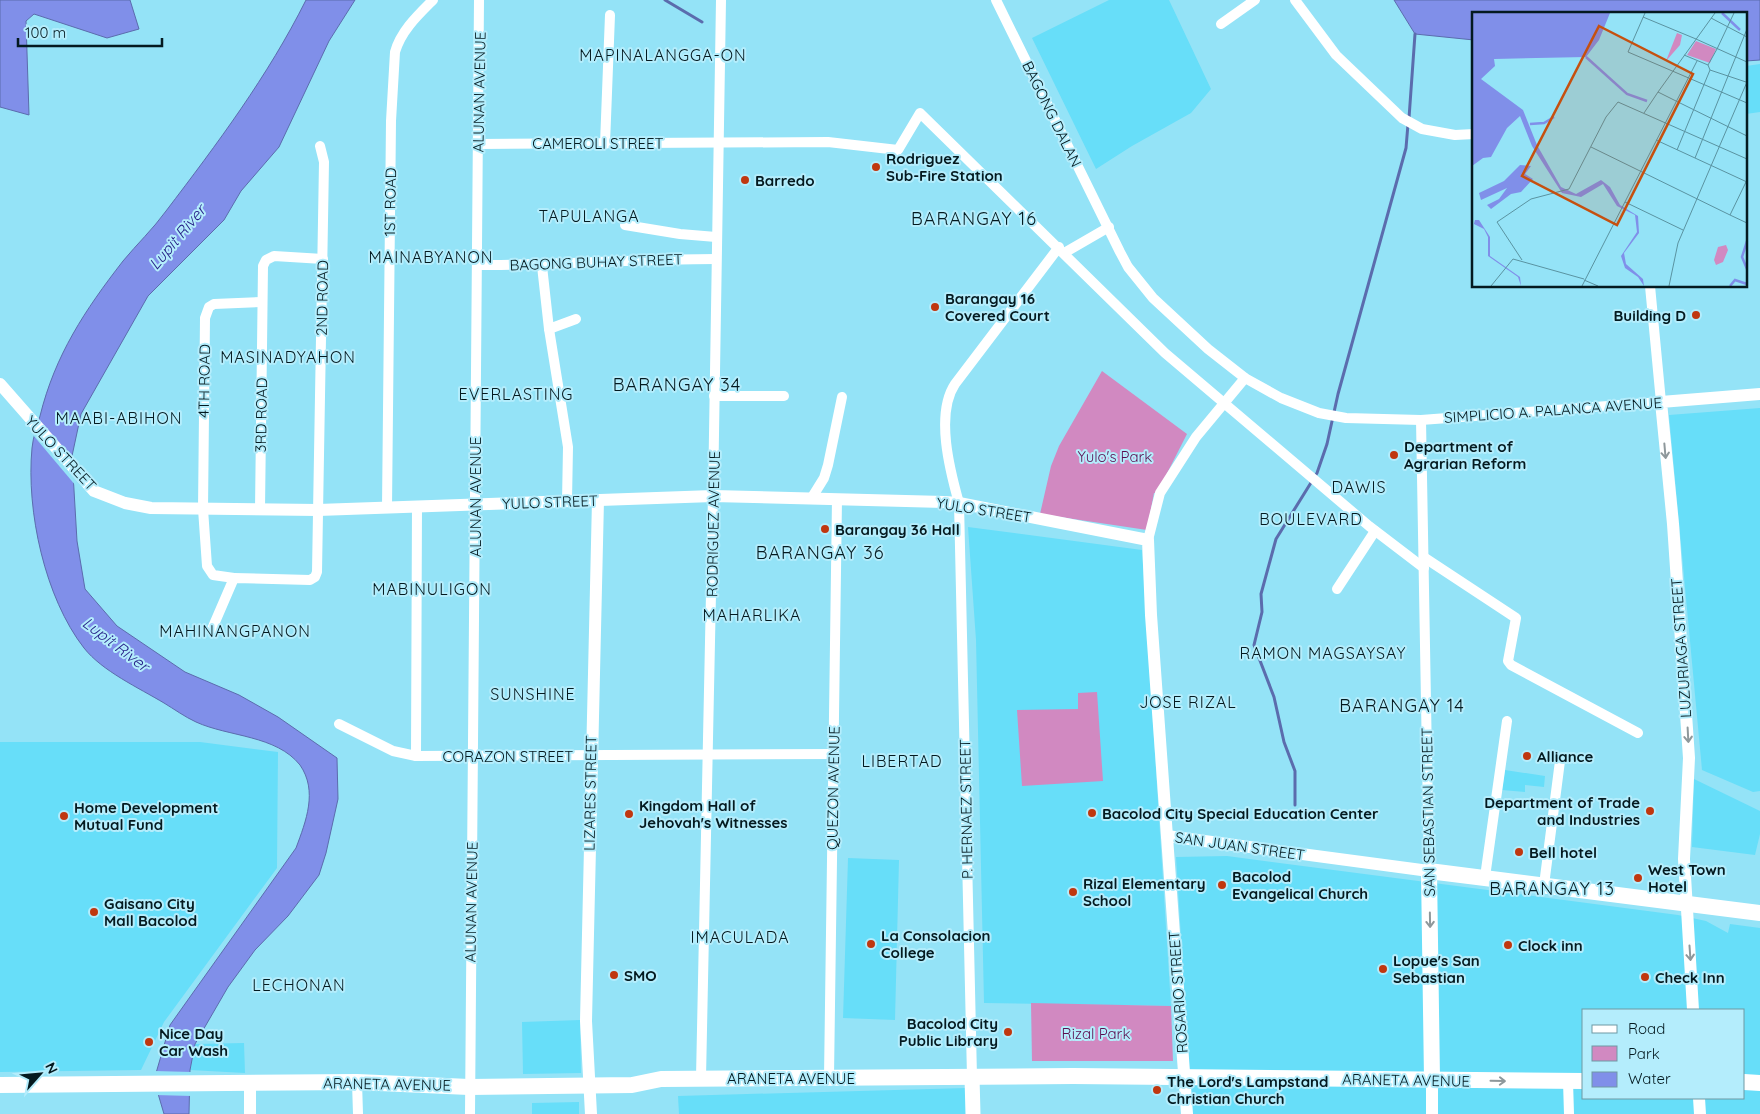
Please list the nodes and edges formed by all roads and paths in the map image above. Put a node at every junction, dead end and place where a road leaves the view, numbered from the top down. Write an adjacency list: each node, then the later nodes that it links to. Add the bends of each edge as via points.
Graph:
1 (433, 0): 43 (street, 1ST ROAD, via 409,24 395,52 391,122)
2 (479, 0): 11 (street, ALUNAN AVENUE)
3 (721, 0): 10 (street, RODRIGUEZ AVENUE)
4 (996, 0): 15 (street, BAGONG DALAN)
5 (1255, 0): 8 (street)
6 (1295, 0): 9 (street, via 1336,55 1402,118 1422,129)
7 (610, 15): 12 (street)
8 (1221, 24)
9 (1472, 134)
10 (718, 143): 12 (street, CAMEROLI STREET); 16 (street, RODRIGUEZ AVENUE); 17 (street, CAMEROLI STREET, via 828,142 898,150 920,114)
11 (478, 144): 12 (street, CAMEROLI STREET); 20 (street, ALUNAN AVENUE)
12 (605, 144)
13 (320, 146): 18 (street, 2ND ROAD, via 324,162)
14 (625, 225): 16 (street)
15 (1109, 227): 17 (street); 26 (street, BAGONG DALAN, via 1128,267 1153,298 1208,349)
16 (716, 237): 19 (street, RODRIGUEZ AVENUE)
17 (1061, 250): 32 (street, via 1165,353); 40 (street, P. HERNAEZ STREET, via 947,397 948,467)
18 (323, 259): 23 (street, 3RD ROAD, via 268,258 264,266); 46 (street, 2ND ROAD)
19 (716, 259): 21 (street, BAGONG BUHAY STREET, via 628,259); 29 (street, RODRIGUEZ AVENUE)
20 (477, 265): 21 (street, BAGONG BUHAY STREET); 41 (street, ALUNAN AVENUE)
21 (542, 266): 25 (street)
22 (1650, 288): 33 (street, LUZURIAGA STREET)
23 (262, 302): 44 (street, 4TH ROAD, via 214,304 206,313); 45 (street, 3RD ROAD)
24 (576, 319): 25 (street)
25 (549, 329): 39 (street, via 568,447)
26 (1246, 378): 32 (street); 34 (street, SIMPLICIO A. PALANCA AVENUE, via 1280,398 1319,413 1346,418)
27 (0, 384): 44 (street, YULO STREET, via 94,491 125,503 151,508)
28 (1760, 394): 33 (street, SIMPLICIO A. PALANCA AVENUE)
29 (714, 396): 30 (street); 35 (street, RODRIGUEZ AVENUE)
30 (784, 396)
31 (842, 396): 36 (street, via 828,465)
32 (1223, 402): 47 (street); 48 (street, via 1160,492)
33 (1661, 402): 34 (street, SIMPLICIO A. PALANCA AVENUE); 66 (street, LUZURIAGA STREET, one-way to 66, via 1689,758 1684,846)
34 (1421, 420): 49 (street, SAN SEBASTIAN STREET)
35 (713, 496): 36 (street, YULO STREET); 38 (street, YULO STREET); 56 (street, RODRIGUEZ AVENUE)
36 (811, 499): 37 (street, YULO STREET)
37 (837, 499): 40 (street, YULO STREET); 57 (street, QUEZON AVENUE)
38 (598, 500): 39 (street, YULO STREET); 60 (street, LIZARES STREET)
39 (567, 501): 41 (street, YULO STREET)
40 (959, 503): 48 (street, YULO STREET); 70 (street, P. HERNAEZ STREET)
41 (476, 504): 42 (street, YULO STREET); 59 (street, ALUNAN AVENUE)
42 (417, 506): 43 (street, YULO STREET); 58 (street)
43 (387, 507): 46 (street, YULO STREET)
44 (203, 509): 45 (street, YULO STREET); 50 (street, 4TH ROAD, via 209,571 214,576)
45 (260, 509): 46 (street, YULO STREET)
46 (318, 510): 50 (street, 2ND ROAD, via 315,577 310,580)
47 (1375, 531): 49 (street); 51 (street)
48 (1148, 540): 62 (street, ROSARIO STREET)
49 (1425, 563): 55 (street, via 1516,618 1508,661 1511,665); 63 (street, SAN SEBASTIAN STREET)
50 (234, 578): 52 (street)
51 (1337, 589)
52 (212, 629)
53 (1507, 721): 64 (street)
54 (339, 724): 58 (street, CORAZON STREET, via 393,751)
55 (1638, 733)
56 (708, 754): 57 (street, CORAZON STREET); 60 (street, CORAZON STREET); 71 (street, RODRIGUEZ AVENUE)
57 (833, 754): 72 (street, QUEZON AVENUE)
58 (416, 756): 59 (street, CORAZON STREET)
59 (473, 756): 60 (street, CORAZON STREET); 81 (street, ALUNAN AVENUE)
60 (591, 756): 80 (street, LIZARES STREET, via 586,1021)
61 (1560, 761): 65 (street)
62 (1167, 836): 63 (street, SAN JUAN STREET); 69 (street, ROSARIO STREET)
63 (1429, 871): 64 (main road, SAN JUAN STREET); 73 (main road, SAN SEBASTIAN STREET, one-way to 73)
64 (1485, 877): 65 (main road, SAN JUAN STREET)
65 (1544, 885): 66 (main road, SAN JUAN STREET)
66 (1686, 905): 67 (main road, SAN JUAN STREET); 68 (street, LUZURIAGA STREET, one-way to 68)
67 (1760, 914)
68 (1694, 1009)
69 (1184, 1076): 70 (main road, ARANETA AVENUE); 73 (main road, ARANETA AVENUE); 88 (street, ROSARIO STREET)
70 (972, 1077): 72 (main road, ARANETA AVENUE); 87 (main road, P. HERNAEZ STREET)
71 (701, 1078): 72 (main road, ARANETA AVENUE); 80 (main road, ARANETA AVENUE, via 661,1078 632,1084)
72 (829, 1078)
73 (1432, 1080): 74 (main road, ARANETA AVENUE, one-way to 74); 89 (street, SAN SEBASTIAN STREET)
74 (1576, 1081): 90 (street)
75 (357, 1082): 77 (main road, ARANETA AVENUE); 81 (main road, ARANETA AVENUE); 84 (street)
76 (1745, 1082): 78 (main road)
77 (250, 1083): 79 (main road, ARANETA AVENUE); 83 (street)
78 (1760, 1083)
79 (0, 1085)
80 (590, 1086): 81 (main road, ARANETA AVENUE); 86 (street, LIZARES STREET)
81 (469, 1087): 85 (street, ALUNAN AVENUE)
82 (1699, 1099): 91 (street)
83 (250, 1114)
84 (358, 1114)
85 (470, 1114)
86 (591, 1114)
87 (973, 1114)
88 (1187, 1114)
89 (1432, 1114)
90 (1569, 1114)
91 (1700, 1114)

